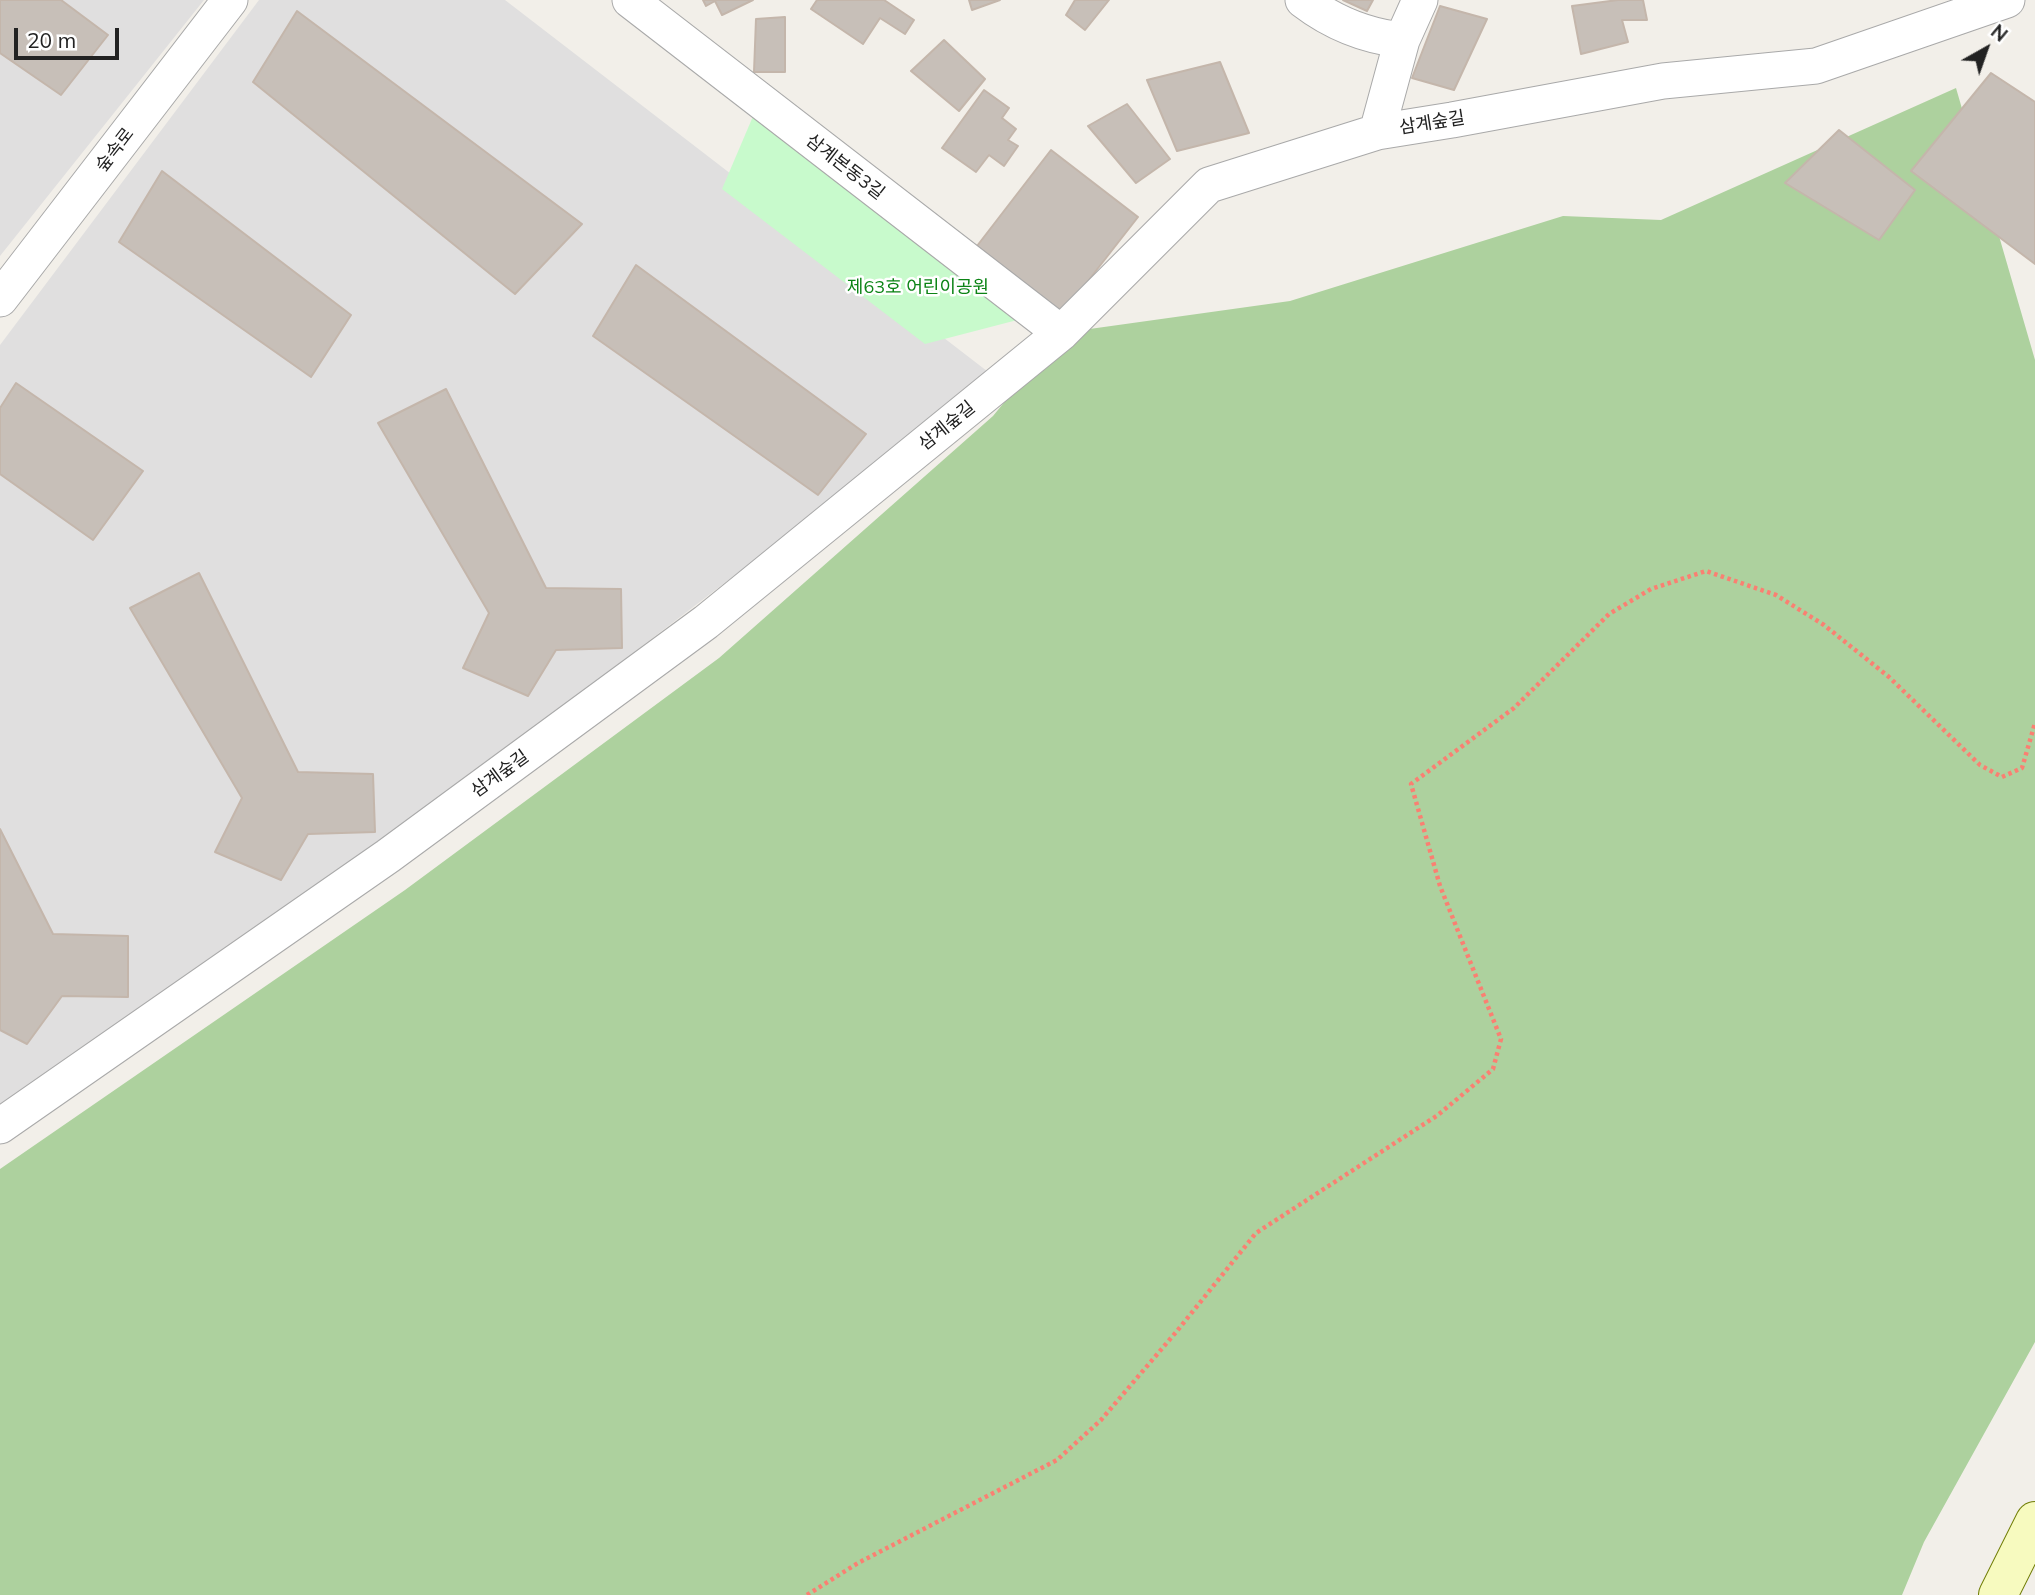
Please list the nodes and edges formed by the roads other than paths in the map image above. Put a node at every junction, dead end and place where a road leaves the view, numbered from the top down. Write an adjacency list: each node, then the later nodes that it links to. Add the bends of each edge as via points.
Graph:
1 (230, 0): 8 (street, 숲속로)
2 (629, 0): 9 (street, 삼계본동3길)
3 (1304, 0): 6 (street, via 1343,26)
4 (1420, 0): 6 (street)
5 (2007, 0): 7 (street, 삼계숲길, via 1816,66 1663,81)
6 (1402, 40): 7 (street)
7 (1377, 132): 9 (street, 삼계숲길, via 1209,185)
8 (0, 299)
9 (1061, 333): 10 (street, 삼계숲길, via 706,622 388,856)
10 (0, 1126)
11 (2035, 1521): 12 (street)
12 (1998, 1595)

